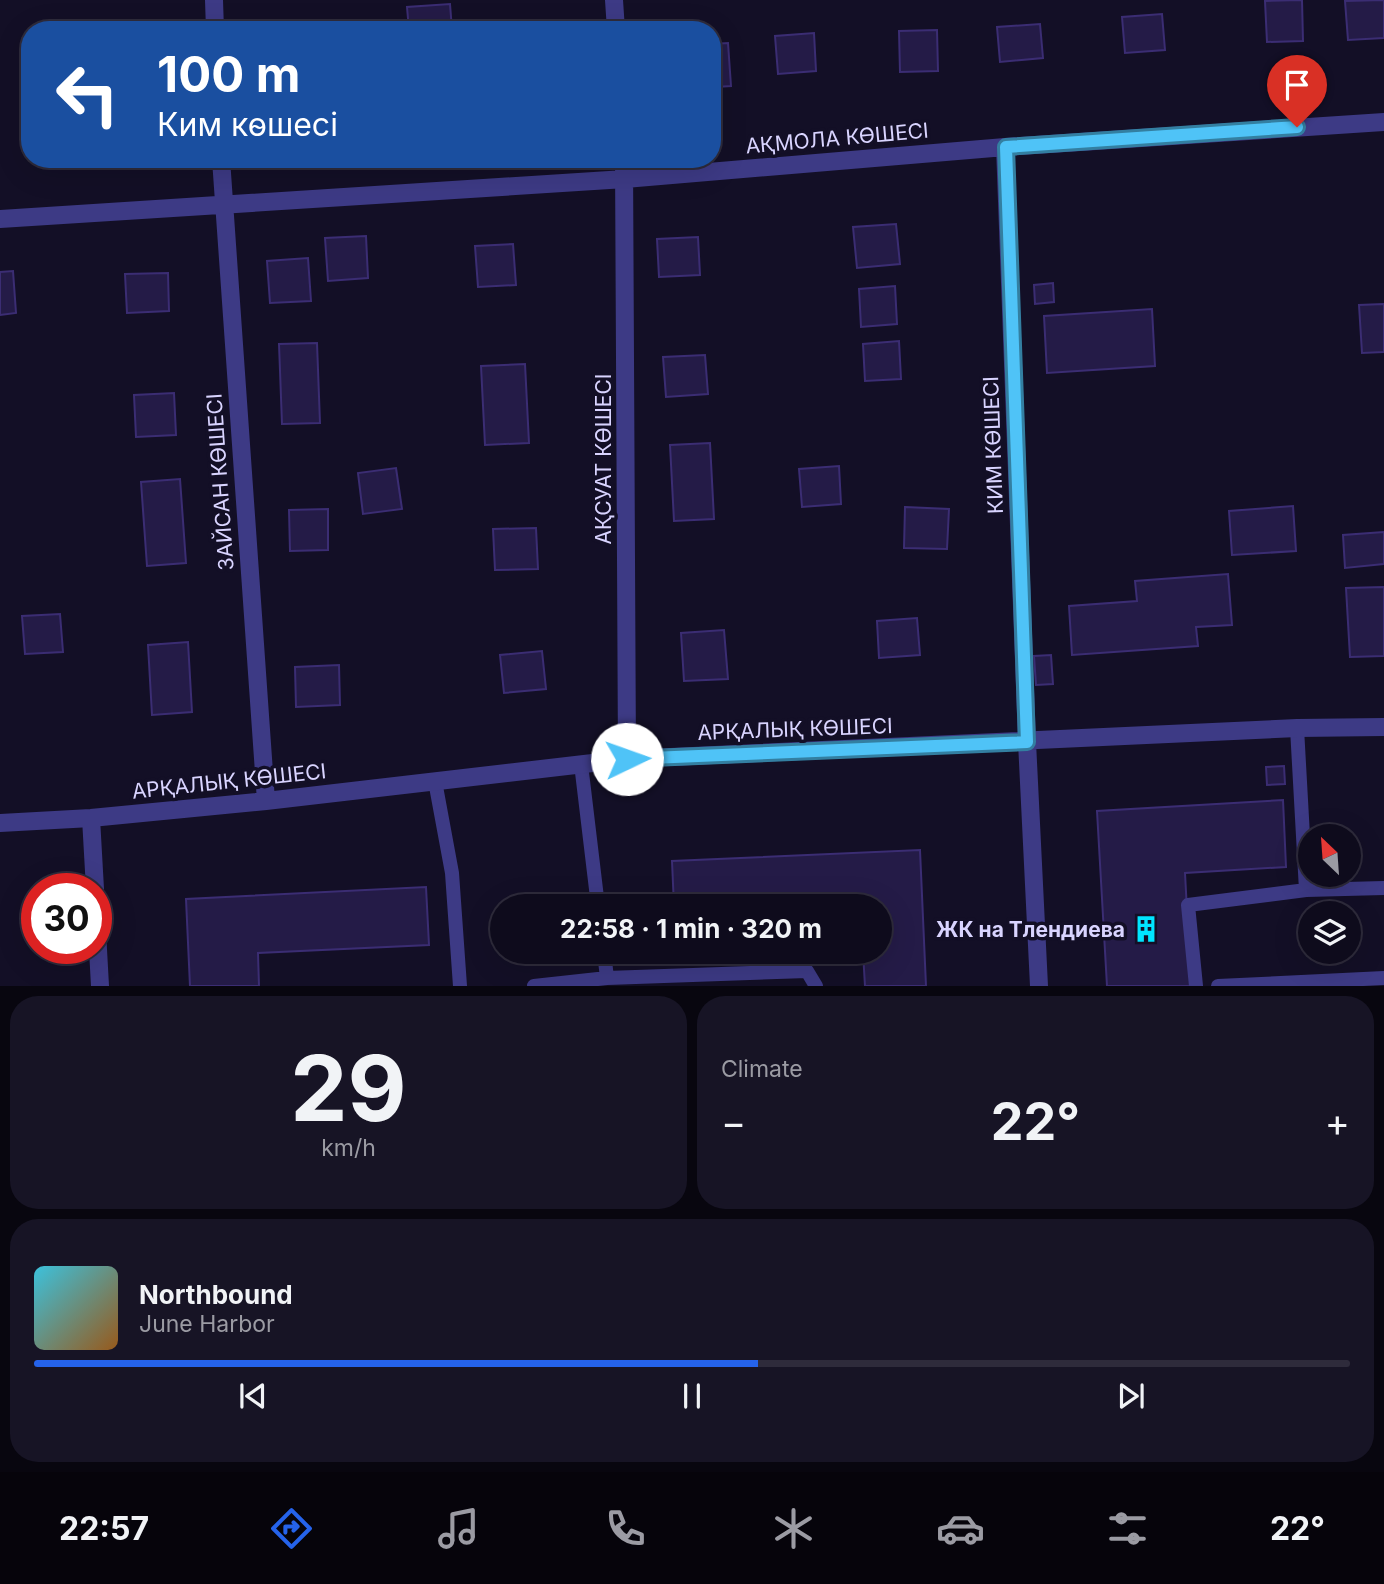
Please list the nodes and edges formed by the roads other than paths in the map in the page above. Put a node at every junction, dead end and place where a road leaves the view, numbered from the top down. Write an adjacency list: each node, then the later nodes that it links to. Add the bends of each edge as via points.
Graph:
1 (214, 0): 3 (street)
2 (614, 0): 4 (street)
3 (215, 21)
4 (615, 21)
5 (1384, 122): 6 (street, АҚМОЛА КӨШЕСІ)
6 (1006, 147): 9 (street, АҚМОЛА КӨШЕСІ); 14 (street, КИМ КӨШЕСІ)
7 (222, 168): 10 (street, ЗАЙСАН КӨШЕСІ)
8 (624, 168): 9 (street, АҚСУАТ КӨШЕСІ)
9 (625, 179): 10 (street, АҚМОЛА КӨШЕСІ); 15 (street, АҚСУАТ КӨШЕСІ)
10 (224, 204): 11 (street, АҚМОЛА КӨШЕСІ); 18 (street, ЗАЙСАН КӨШЕСІ)
11 (0, 219)
12 (1384, 727): 13 (street, АРҚАЛЫҚ КӨШЕСІ)
13 (1297, 728): 14 (street, АРҚАЛЫҚ КӨШЕСІ); 23 (lane)
14 (1027, 742): 15 (street, АРҚАЛЫҚ КӨШЕСІ); 34 (street, КИМ КӨШЕСІ)
15 (627, 759): 16 (street, АРҚАЛЫҚ КӨШЕСІ)
16 (582, 764): 17 (street, АРҚАЛЫҚ КӨШЕСІ); 24 (lane)
17 (435, 781): 18 (street, АРҚАЛЫҚ КӨШЕСІ); 31 (lane, via 452,873)
18 (266, 801): 19 (street, АРҚАЛЫҚ КӨШЕСІ)
19 (91, 818): 20 (street, АРҚАЛЫҚ КӨШЕСІ); 21 (street)
20 (0, 823)
21 (94, 873)
22 (1384, 888): 23 (lane)
23 (1306, 890): 35 (lane, via 1188,905)
24 (597, 894)
25 (99, 964): 30 (street)
26 (605, 964): 27 (lane)
27 (607, 978): 32 (lane); 33 (lane, via 807,971)
28 (1384, 978): 29 (lane)
29 (1364, 982): 36 (lane)
30 (100, 985)
31 (460, 985)
32 (534, 985)
33 (816, 985)
34 (1039, 985)
35 (1196, 985)
36 (1217, 985)

